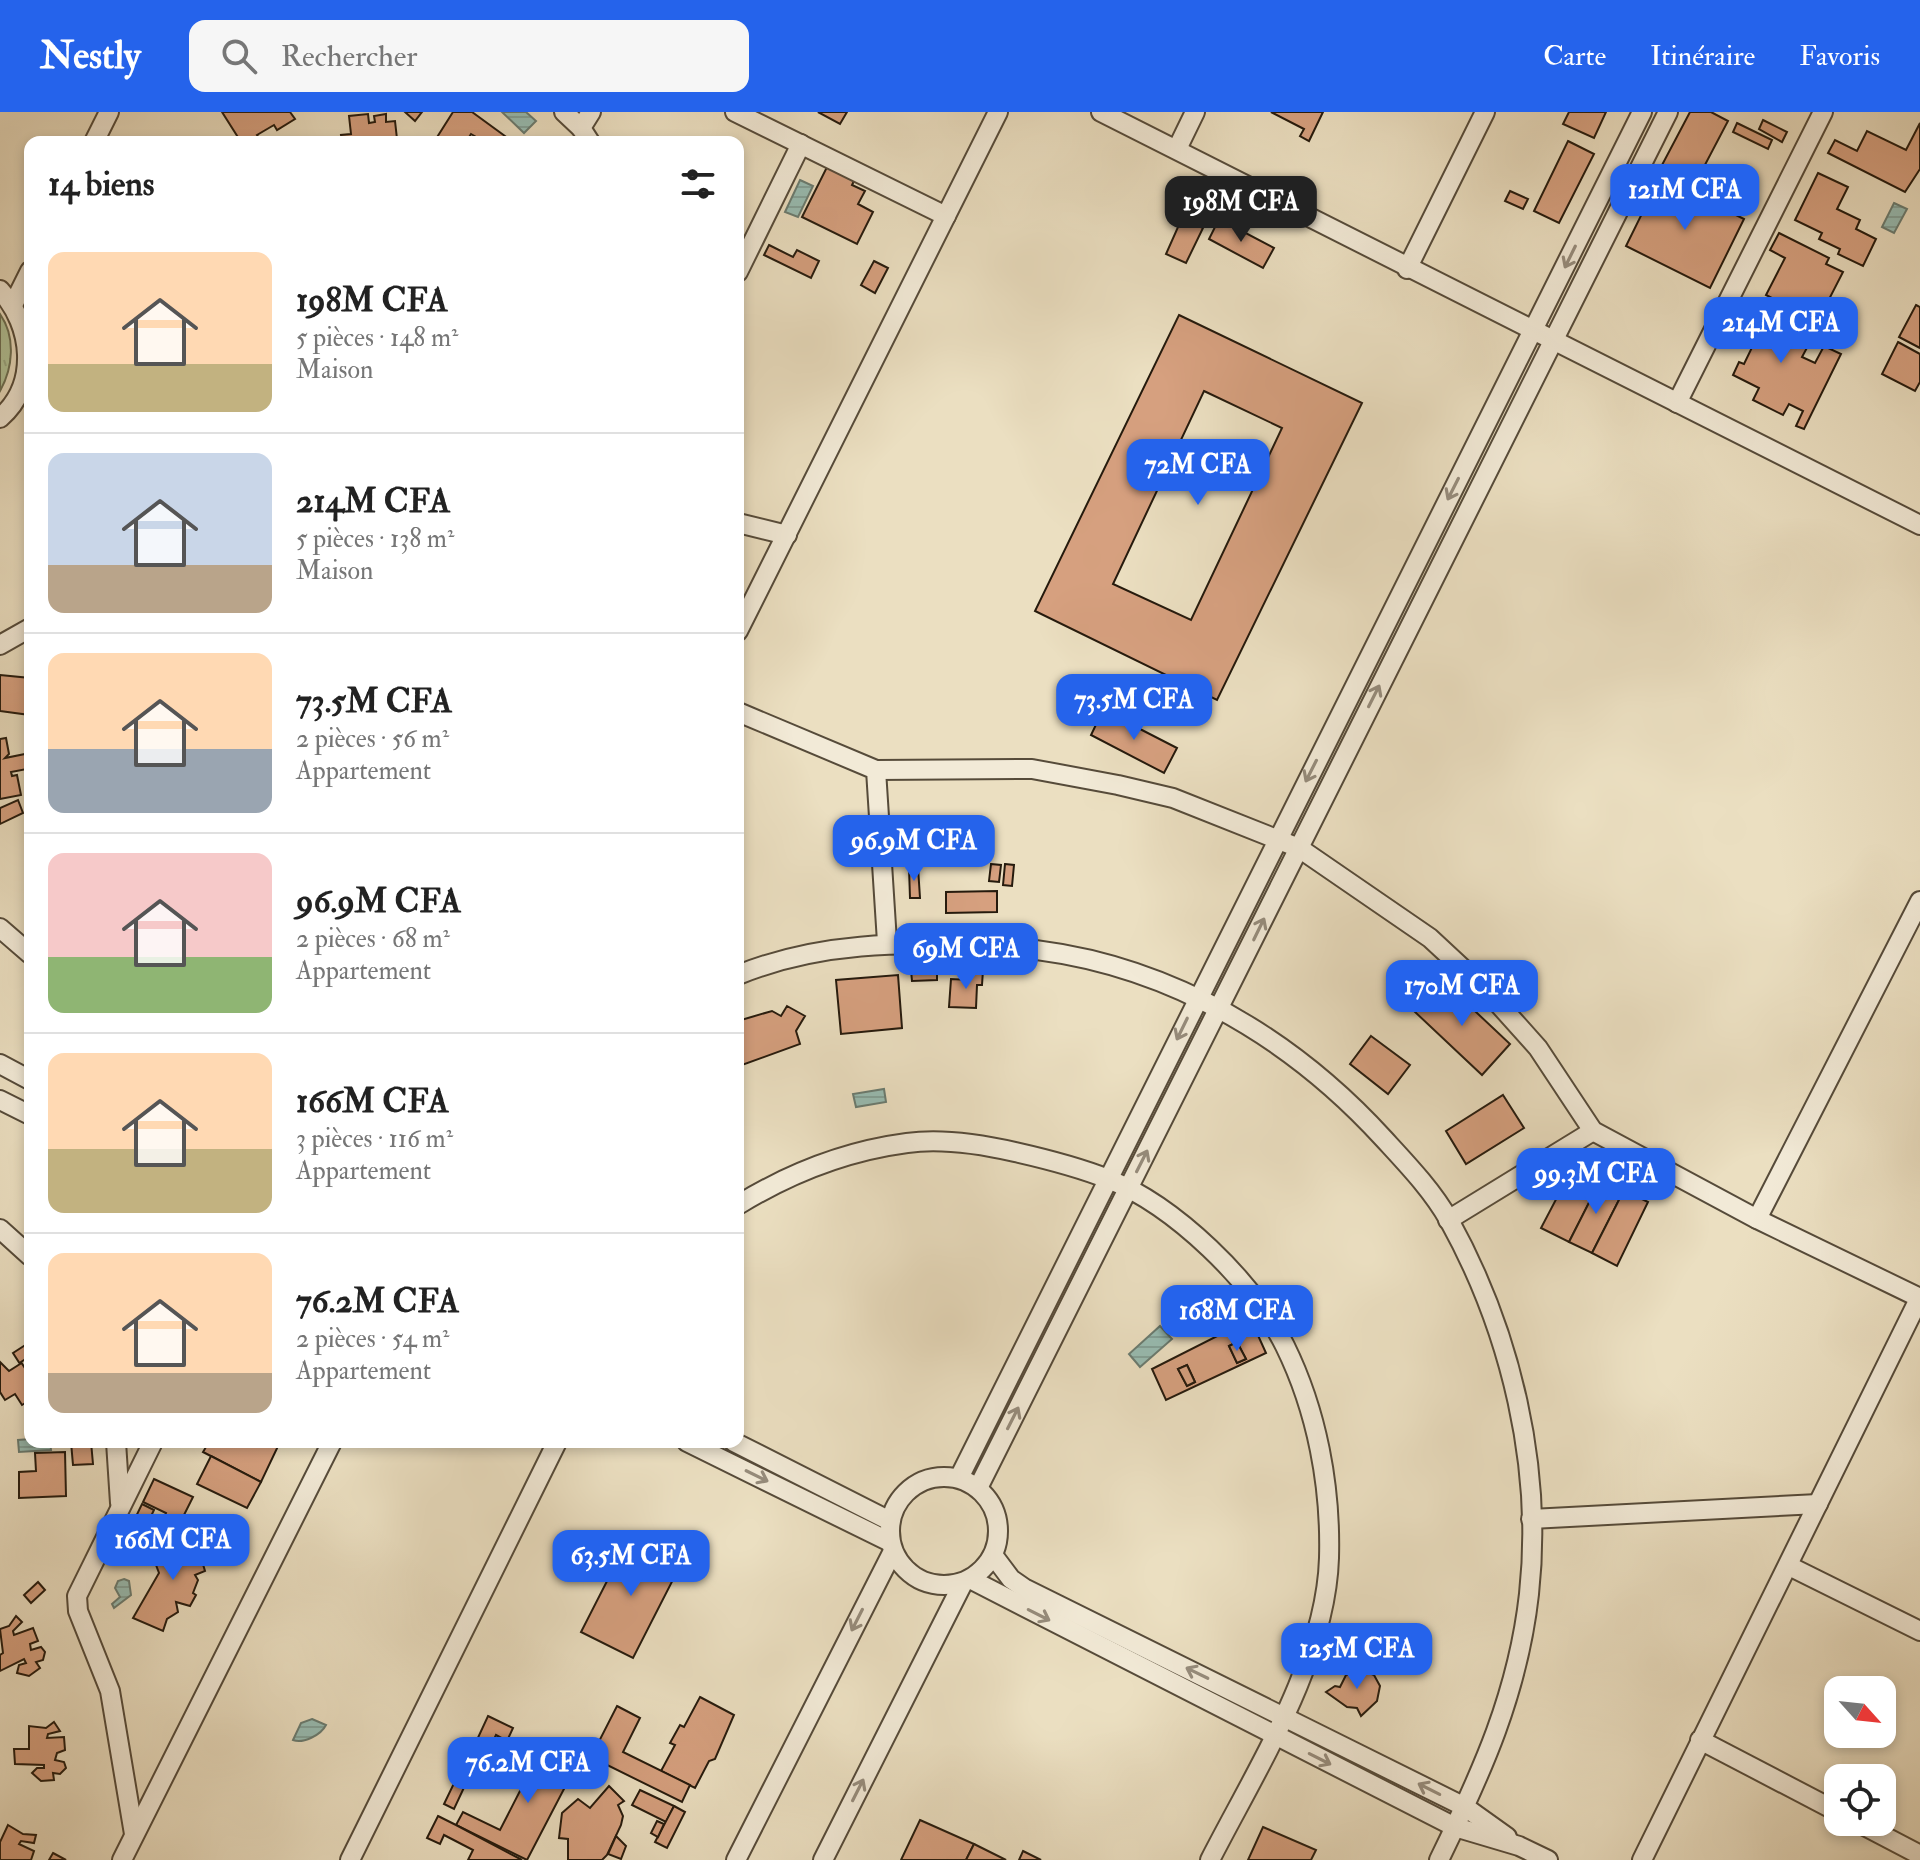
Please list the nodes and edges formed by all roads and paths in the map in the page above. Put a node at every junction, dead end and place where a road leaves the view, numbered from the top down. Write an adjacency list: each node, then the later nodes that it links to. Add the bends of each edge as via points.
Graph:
1 (109, 112): 12 (street)
2 (564, 112): 11 (street)
3 (735, 112): 13 (street)
4 (998, 112): 15 (street)
5 (1101, 112): 14 (street)
6 (1195, 112): 14 (street)
7 (1485, 112): 17 (street)
8 (1642, 112): 22 (street, one-way to 22)
9 (1668, 112): 23 (street)
10 (1823, 112): 25 (street)
11 (587, 127)
12 (97, 136)
13 (801, 144): 15 (street); 16 (street)
14 (1177, 149): 17 (street)
15 (946, 216): 29 (street)
16 (744, 260)
17 (1407, 269): 22 (street)
18 (24, 283): 20 (street)
19 (0, 290): 20 (street)
20 (13, 305): 21 (street)
21 (24, 325)
22 (1533, 332): 23 (street); 30 (street, one-way to 30)
23 (1554, 340): 25 (street); 31 (street)
24 (24, 381): 26 (street)
25 (1677, 403): 27 (street)
26 (0, 418)
27 (1917, 517)
28 (744, 524): 29 (street)
29 (787, 535): 32 (street)
30 (1423, 549): 31 (street); 35 (street)
31 (1443, 559): 36 (street)
32 (744, 619)
33 (24, 631): 34 (street)
34 (0, 645)
35 (1371, 654): 36 (street); 39 (street, one-way to 39)
36 (1391, 664): 40 (street, one-way to 36)
37 (744, 715): 38 (street)
38 (876, 770): 39 (street, via 1032,769 1173,798); 43 (street)
39 (1277, 839): 40 (street); 46 (street)
40 (1299, 848): 47 (street, one-way to 40); 52 (street, via 1430,938 1487,991 1538,1048)
41 (1920, 901): 56 (street)
42 (0, 928): 44 (street)
43 (887, 942): 45 (street, via 768,963); 46 (street, via 1072,954 1134,970)
44 (24, 949)
45 (744, 973)
46 (1199, 996): 47 (street); 53 (street, one-way to 53)
47 (1220, 1008): 54 (street, one-way to 47); 57 (street, via 1304,1063 1362,1115 1413,1170)
48 (0, 1064): 49 (street)
49 (24, 1077)
50 (0, 1100): 51 (street)
51 (24, 1112)
52 (1593, 1131): 56 (street); 57 (street)
53 (1108, 1179): 54 (street); 55 (street, via 982,1144 909,1142 840,1156); 67 (street)
54 (1129, 1189): 68 (street, one-way to 54); 78 (street, via 1203,1241 1246,1286 1285,1345 1309,1407 1325,1478 1329,1560 1316,1632)
55 (744, 1201)
56 (1757, 1219): 60 (street)
57 (1448, 1220): 71 (street, via 1512,1375 1528,1455)
58 (0, 1229): 59 (street)
59 (24, 1251)
60 (1920, 1298): 69 (street)
61 (744, 1447): 72 (street)
62 (116, 1448): 70 (street)
63 (150, 1448): 70 (street)
64 (329, 1448): 84 (street)
65 (554, 1448): 89 (street)
66 (699, 1448): 73 (street, one-way to 73)
67 (959, 1478): 68 (street); 72 (street, via 929,1478 915,1485)
68 (978, 1488): 74 (street, via 995,1512 998,1541)
69 (1818, 1504): 71 (street); 75 (street)
70 (120, 1506): 84 (street, via 77,1596 110,1691)
71 (1531, 1519): 82 (street, via 1529,1592 1517,1668 1495,1742)
72 (890, 1521): 73 (street)
73 (892, 1546): 76 (street, via 914,1577 929,1584); 90 (street, one-way to 90)
74 (993, 1555): 76 (street); 78 (street, one-way to 74, via 1024,1588)
75 (1789, 1566): 77 (street); 80 (street)
76 (966, 1581): 79 (street, one-way to 79); 91 (street, one-way to 76)
77 (1920, 1631)
78 (1284, 1716): 79 (street); 82 (street, one-way to 78)
79 (1274, 1736): 83 (street, one-way to 83); 92 (street)
80 (1700, 1740): 81 (street); 95 (street)
81 (1824, 1805)
82 (1465, 1807): 83 (street); 86 (street)
83 (1455, 1827): 86 (street); 93 (street)
84 (134, 1834): 88 (street)
85 (1884, 1836): 87 (street)
86 (1519, 1846): 94 (street)
87 (1920, 1855)
88 (122, 1860)
89 (350, 1860)
90 (736, 1860)
91 (823, 1860)
92 (1210, 1860)
93 (1439, 1860)
94 (1548, 1860)
95 (1642, 1860)

